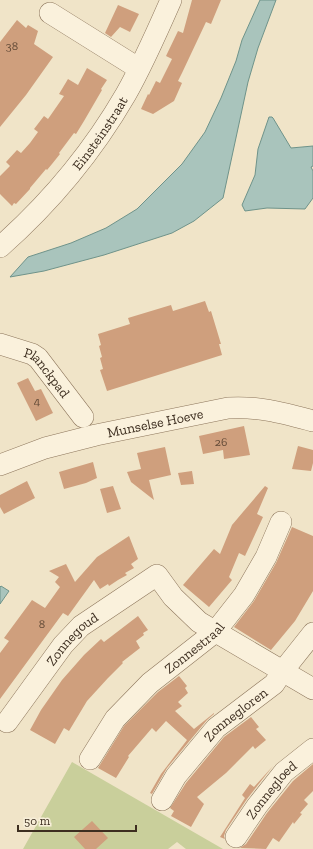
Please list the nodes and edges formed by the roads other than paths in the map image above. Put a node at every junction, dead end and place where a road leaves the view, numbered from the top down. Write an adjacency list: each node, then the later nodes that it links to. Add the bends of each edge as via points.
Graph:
1 (171, 0): 3 (street, Einsteinstraat)
2 (50, 13): 3 (street)
3 (138, 68): 4 (street, Einsteinstraat, via 122,100 87,152 42,208)
4 (0, 247)
5 (0, 344): 6 (street, Planckpad, via 38,358)
6 (83, 417)
7 (313, 421): 8 (street, Munselse Hoeve, via 263,409 228,408 96,435 45,448)
8 (0, 465)
9 (281, 522): 10 (street, Zonnestraal, via 266,557 244,594)
10 (215, 632): 12 (street); 14 (street, Zonnegoud, via 199,622 173,597 157,575 81,626 63,645); 16 (street, Zonnestraal, via 150,683 115,719)
11 (313, 633): 12 (street, Zonnegloren)
12 (282, 672): 13 (street); 17 (street, Zonnegloren, via 274,684 216,728 176,776)
13 (313, 689)
14 (7, 722)
15 (313, 749): 18 (street, Zonnegloed, via 284,772)
16 (90, 759)
17 (162, 800)
18 (236, 837)

